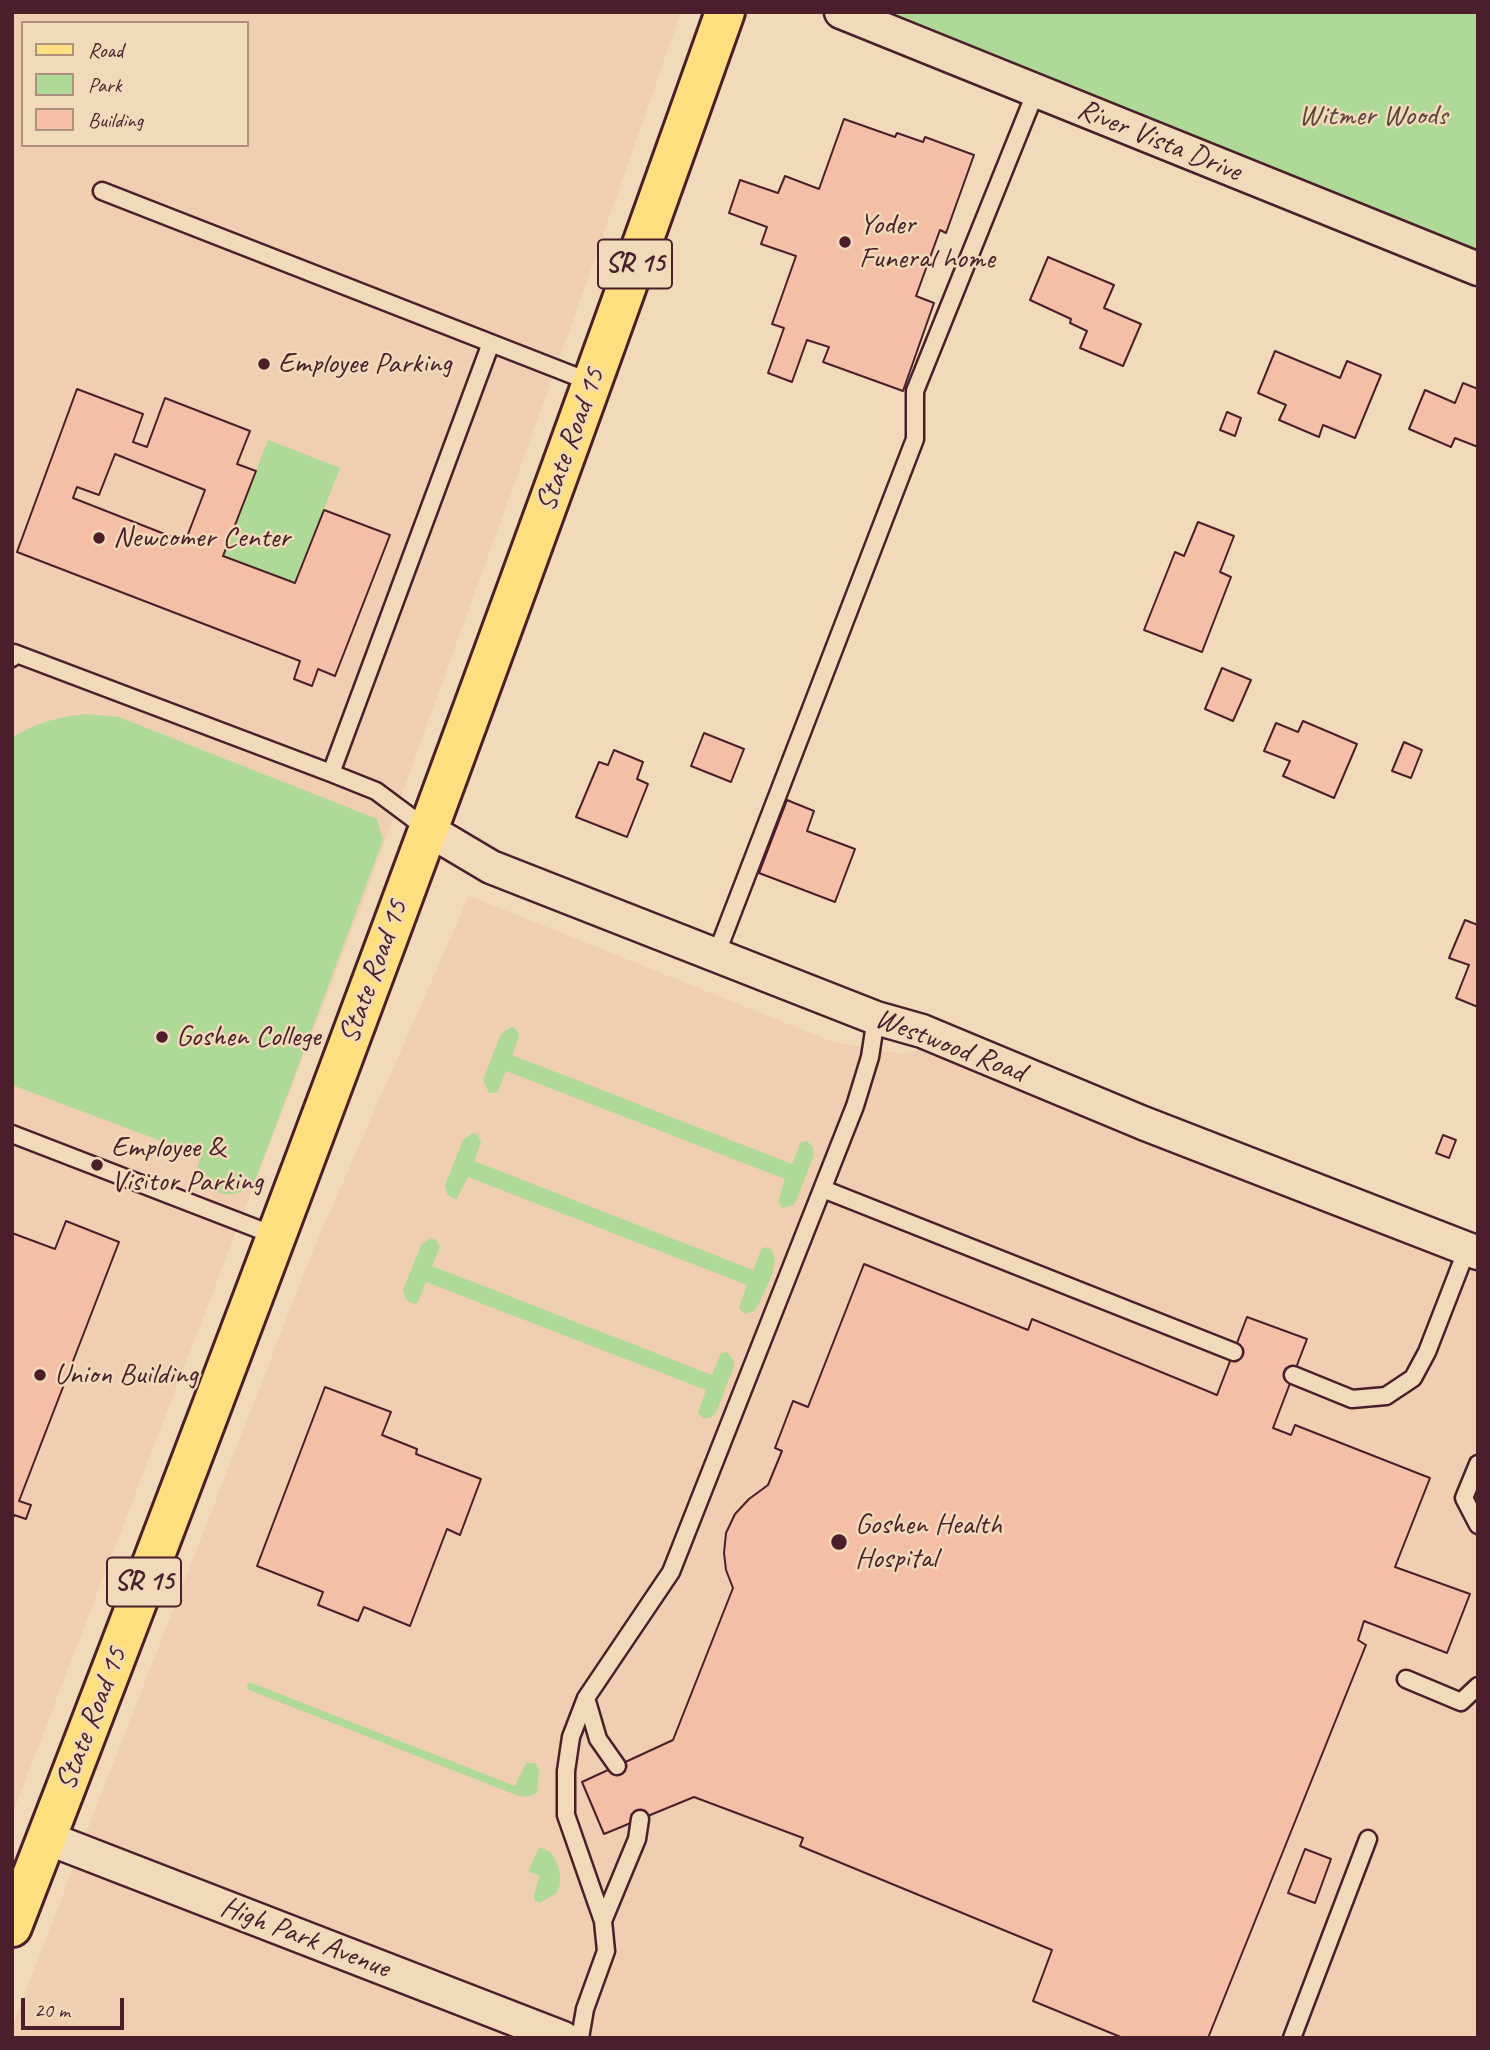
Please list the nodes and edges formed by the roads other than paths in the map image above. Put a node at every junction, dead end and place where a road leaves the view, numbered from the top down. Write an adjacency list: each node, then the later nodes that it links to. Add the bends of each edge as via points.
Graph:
1 (725, 12): 7 (main road, State Road 15 / SR 15)
2 (841, 12): 3 (street, River Vista Drive)
3 (1036, 91): 5 (street, River Vista Drive); 11 (lane, via 915,391 915,439)
4 (102, 191): 6 (lane)
5 (1478, 269)
6 (491, 343): 7 (lane); 9 (lane)
7 (593, 383): 10 (main road, State Road 15 / SR 15)
8 (12, 658): 9 (lane, via 14,653)
9 (331, 773): 10 (lane, via 376,791)
10 (427, 829): 11 (street, Westwood Road, via 491,867); 15 (main road, State Road 15 / SR 15)
11 (716, 955): 12 (street, Westwood Road)
12 (876, 1018): 14 (lane, via 855,1106); 16 (street, Westwood Road, via 922,1031)
13 (12, 1134): 15 (lane)
14 (822, 1189): 17 (lane); 23 (lane, via 671,1572)
15 (276, 1236): 26 (main road, State Road 15 / SR 15)
16 (1472, 1251): 18 (lane, via 1413,1378 1386,1396 1352,1399)
17 (1234, 1352)
18 (1293, 1375)
19 (1478, 1464): 20 (lane, via 1464,1498)
20 (1478, 1525)
21 (1406, 1679): 22 (lane, via 1461,1702)
22 (1478, 1686)
23 (586, 1698): 24 (lane, via 598,1739); 28 (lane, via 568,1754 566,1815)
24 (617, 1766)
25 (640, 1819): 28 (lane, via 637,1839)
26 (47, 1838): 29 (main road, State Road 15 / SR 15); 30 (street, High Park Avenue)
27 (1368, 1839): 32 (lane)
28 (603, 1921): 31 (lane, via 606,1951 585,2009)
29 (12, 1927)
30 (563, 2038)
31 (580, 2038)
32 (1292, 2038)

